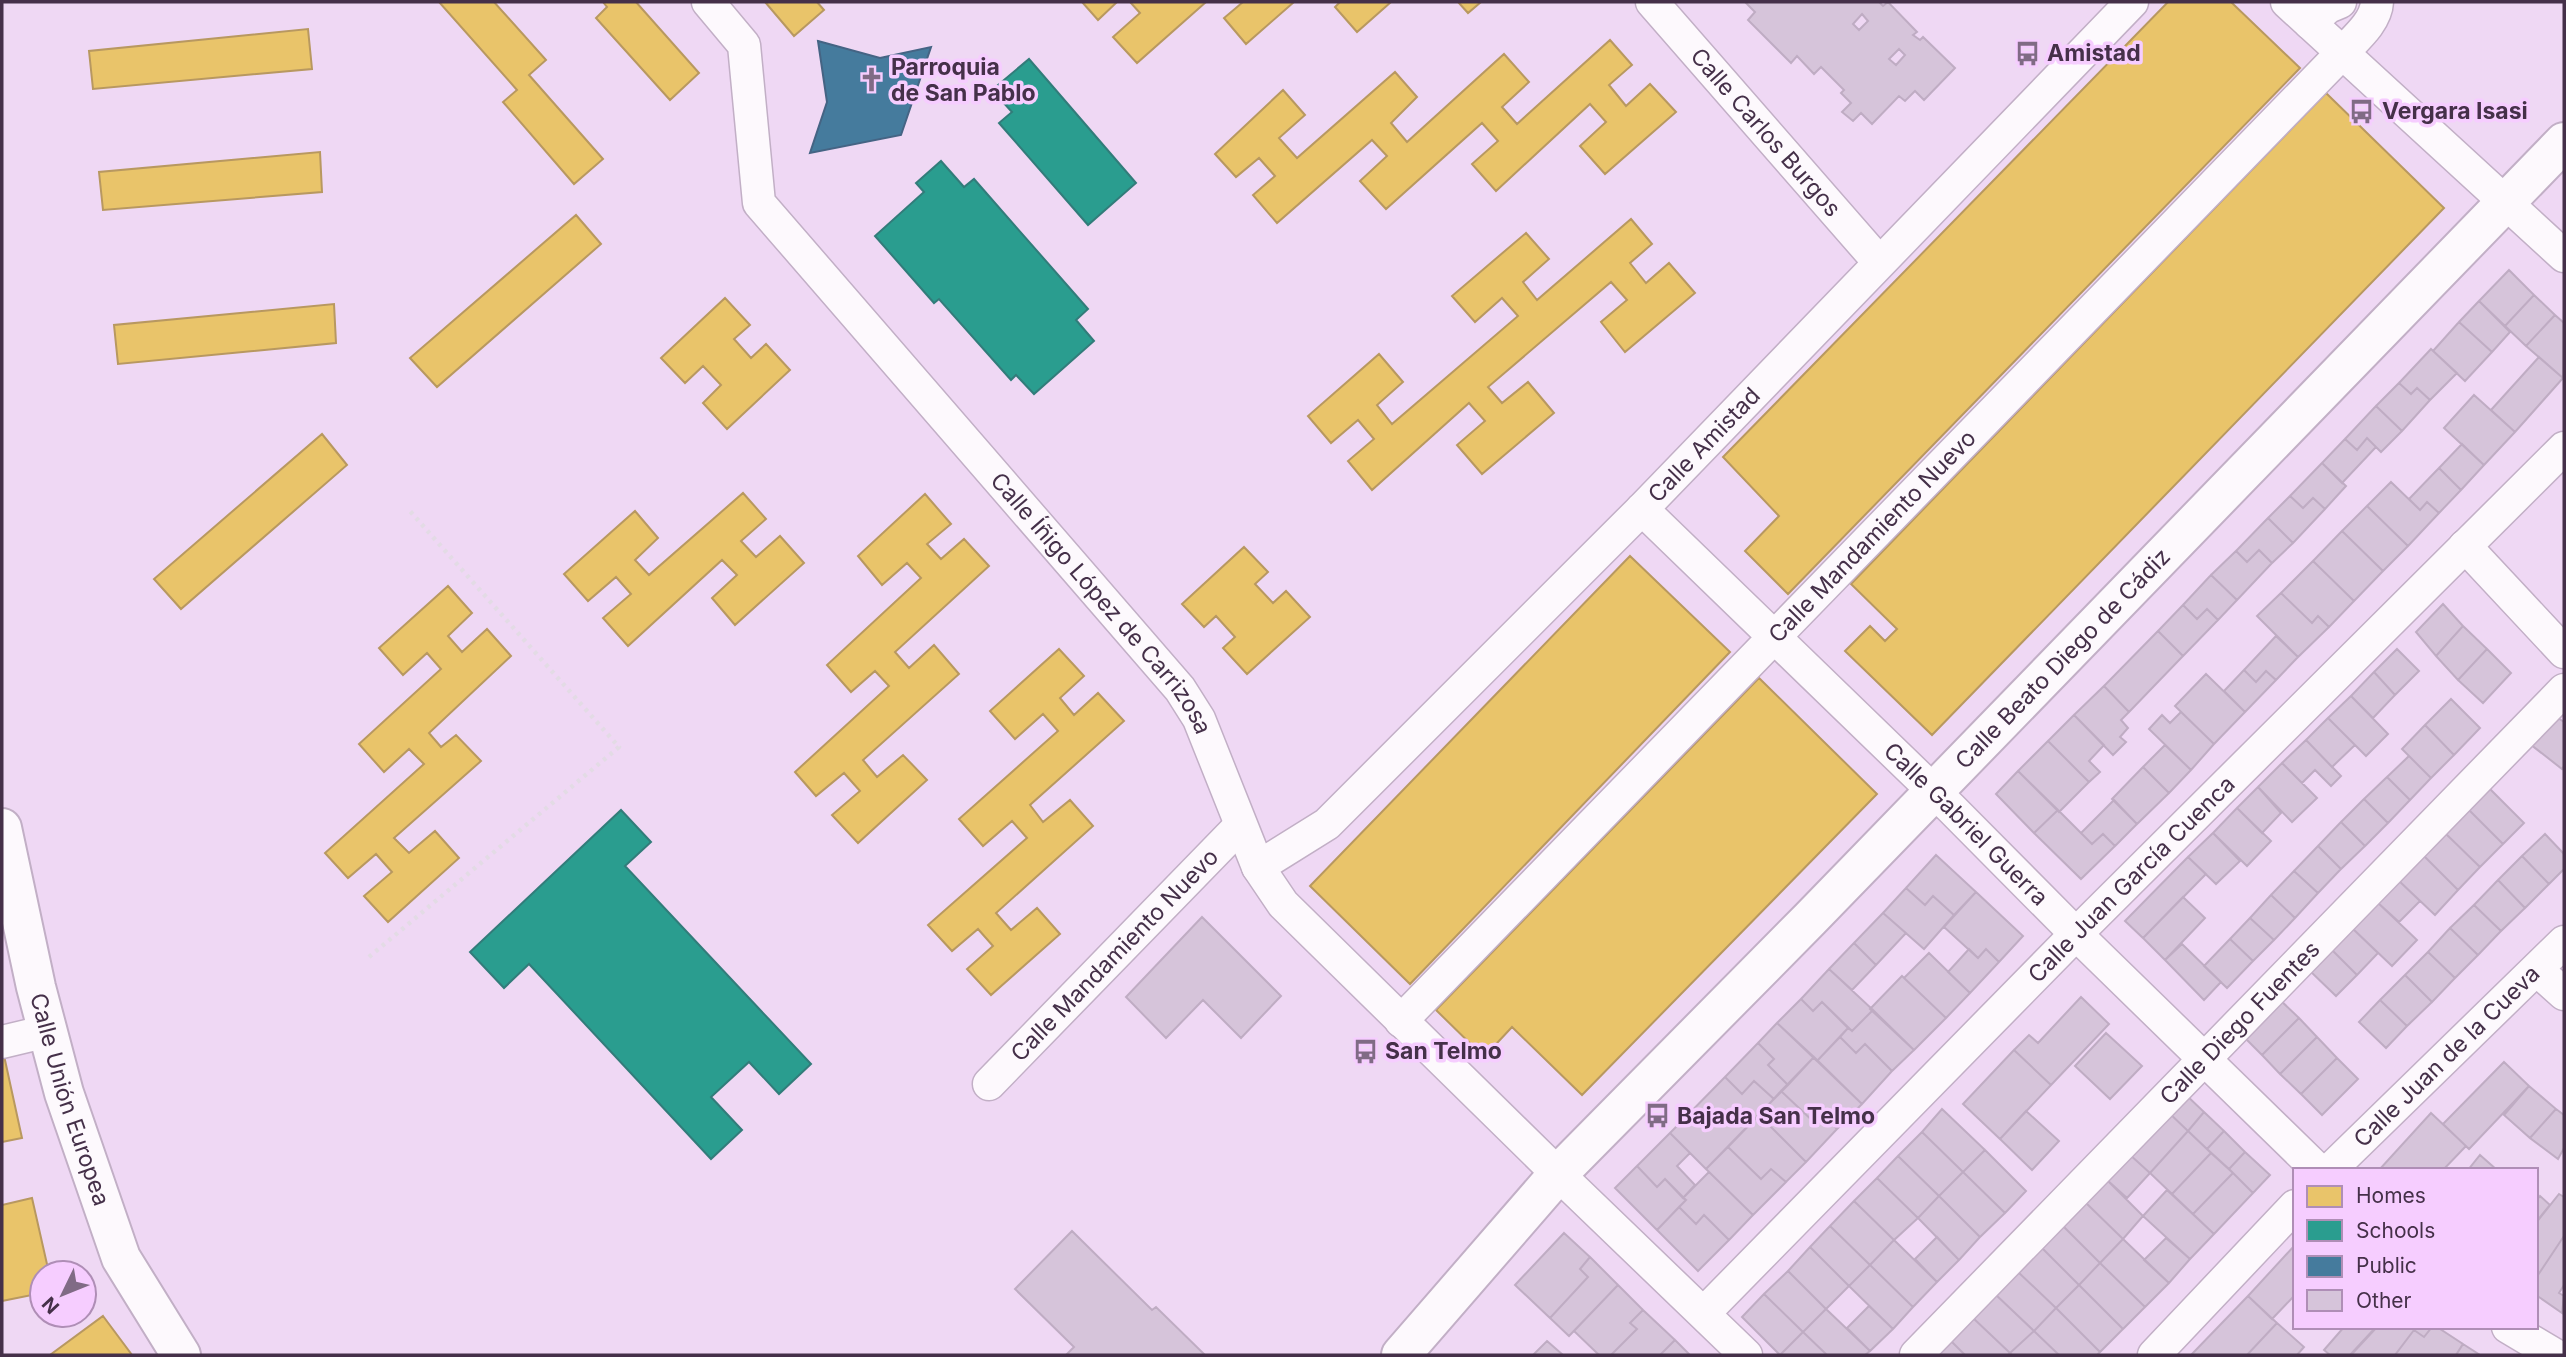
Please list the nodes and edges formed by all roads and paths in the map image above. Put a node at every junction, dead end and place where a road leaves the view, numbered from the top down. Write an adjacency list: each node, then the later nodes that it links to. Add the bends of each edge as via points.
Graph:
1 (708, 2): 21 (street, Calle Íñigo López de Carrizosa, via 744,45 759,203 1180,689 1199,719)
2 (1652, 2): 12 (street, Calle Carlos Burgos)
3 (2132, 2): 12 (street, Calle Amistad)
4 (2287, 2): 7 (street)
5 (2340, 2): 7 (street)
6 (2377, 2): 8 (street, Calle Mandamiento Nuevo, via 2366,27)
7 (2311, 23): 8 (street)
8 (2342, 53): 10 (street); 17 (street, Calle Mandamiento Nuevo)
9 (2564, 142): 10 (street, Calle Beato Diego de Cádiz)
10 (2505, 202): 11 (street); 20 (street, Calle Beato Diego de Cádiz)
11 (2564, 256)
12 (1879, 262): 14 (street, Calle Amistad)
13 (2564, 448): 16 (street, Calle Juan García Cuenca)
14 (1642, 509): 17 (street, Calle Gabriel Guerra); 23 (street, Calle Amistad, via 1327,824)
15 (409, 510): 26 (path, via 619,747)
16 (2465, 546): 18 (street); 24 (street, Calle Juan García Cuenca)
17 (1774, 635): 20 (street, Calle Gabriel Guerra); 29 (street, Calle Mandamiento Nuevo)
18 (2564, 652)
19 (2564, 690): 32 (street, Calle Diego Fuentes)
20 (1933, 790): 24 (street, Calle Gabriel Guerra); 36 (street, Calle Beato Diego de Cádiz)
21 (1240, 826): 23 (street, Calle Íñigo López de Carrizosa); 33 (street, Calle Mandamiento Nuevo)
22 (2, 828): 30 (street, Calle Unión Europea)
23 (1258, 867): 29 (street, Calle Íñigo López de Carrizosa, via 1283,904)
24 (2076, 934): 32 (street, Calle Gabriel Guerra); 38 (street, Calle Juan García Cuenca)
25 (2564, 942): 27 (street, Calle Juan de la Cueva)
26 (369, 957)
27 (2537, 970): 28 (street); 35 (street, Calle Juan de la Cueva)
28 (2564, 993)
29 (1401, 1021): 36 (street, Calle Íñigo López de Carrizosa)
30 (48, 1031): 31 (street); 40 (street, Calle Unión Europea, via 64,1094 121,1258)
31 (2, 1042)
32 (2206, 1059): 34 (street, Calle Gabriel Guerra); 43 (street, Calle Diego Fuentes)
33 (989, 1084)
34 (2316, 1168)
35 (2332, 1168)
36 (1558, 1174): 38 (street); 41 (street, Calle Beato Diego de Cádiz)
37 (2293, 1208): 44 (street)
38 (1704, 1313): 42 (street)
39 (2511, 1329): 45 (street)
40 (181, 1355)
41 (1401, 1355)
42 (1746, 1355)
43 (1916, 1355)
44 (2154, 1355)
45 (2555, 1355)

